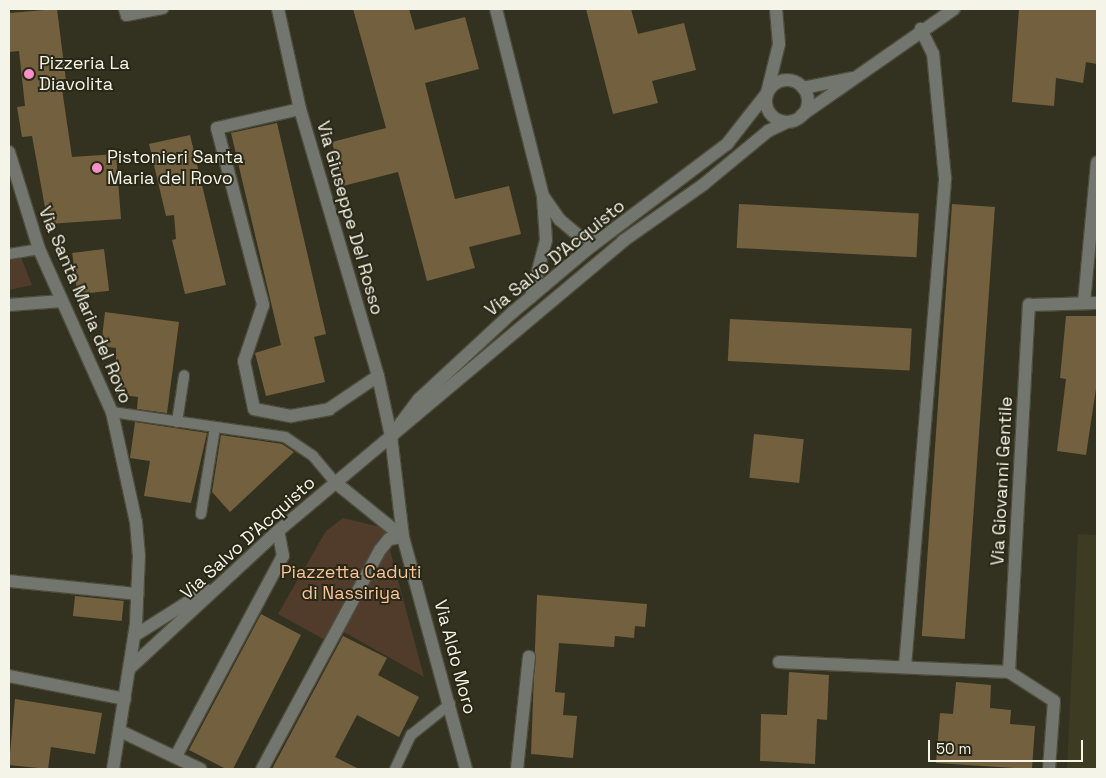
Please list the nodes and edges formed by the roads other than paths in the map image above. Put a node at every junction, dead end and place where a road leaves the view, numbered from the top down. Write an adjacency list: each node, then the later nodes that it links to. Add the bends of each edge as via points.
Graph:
1 (124, 9): 2 (lane, via 126,16)
2 (164, 9)
3 (278, 9): 11 (street, Via Giuseppe Del Rosso)
4 (496, 9): 16 (street)
5 (776, 9): 10 (street, via 779,44)
6 (954, 9): 7 (street)
7 (921, 29): 8 (street); 41 (street, via 933,54 945,178)
8 (852, 78): 9 (street); 12 (street, Via Salvo D'Acquisto, via 824,104)
9 (803, 88): 10 (street, Via Salvo D'Acquisto, via 787,80); 12 (street, via 808,99)
10 (767, 93): 13 (street, via 768,110); 17 (street, Via Salvo D'Acquisto, via 727,144)
11 (300, 109): 26 (street, Via Giuseppe Del Rosso); 26 (street, via 217,128 263,306 244,361 254,409 291,416 329,409)
12 (802, 115): 13 (street, Via Salvo D'Acquisto)
13 (787, 122): 30 (street, Via Salvo D'Acquisto, via 768,131 704,184 623,242)
14 (9, 152): 18 (street, Via Santa Maria del Rovo)
15 (1097, 162): 22 (street)
16 (543, 196): 17 (street, via 560,220 579,236); 20 (street, via 546,240)
17 (599, 240): 20 (street, Via Salvo D'Acquisto)
18 (39, 248): 19 (lane); 21 (street, Via Santa Maria del Rovo)
19 (9, 254)
20 (531, 297): 30 (street, Via Salvo D'Acquisto, via 419,399)
21 (62, 302): 24 (street); 27 (street, Via Santa Maria del Rovo)
22 (1084, 303): 23 (street, Via Giovanni Gentile); 43 (street, Via Giovanni Gentile, via 1029,305)
23 (1097, 303)
24 (9, 305)
25 (184, 376): 28 (lane)
26 (378, 376): 30 (street, Via Giuseppe Del Rosso)
27 (112, 412): 28 (lane); 37 (street, Via Santa Maria del Rovo, via 136,522)
28 (177, 422): 29 (lane)
29 (215, 428): 31 (lane, via 286,438 312,456); 32 (lane)
30 (391, 436): 31 (street, Via Salvo D'Acquisto); 34 (street, Via Aldo Moro)
31 (336, 483): 33 (street, Via Salvo D'Acquisto); 34 (street)
32 (201, 514)
33 (278, 531): 35 (street, Via Salvo D'Acquisto); 48 (street, via 283,556)
34 (403, 537): 46 (street, Via Aldo Moro); 51 (street, via 388,539 380,550)
35 (234, 572): 38 (street); 42 (street, Via Salvo D'Acquisto)
36 (9, 581): 37 (street)
37 (137, 594): 38 (street, Via Santa Maria del Rovo)
38 (134, 636): 42 (street, Via Santa Maria del Rovo)
39 (529, 657): 54 (street)
40 (779, 662): 41 (street)
41 (905, 667): 43 (street)
42 (130, 668): 45 (street, Via Santa Maria del Rovo)
43 (1009, 672): 55 (street, via 1054,701)
44 (9, 676): 45 (street)
45 (125, 698): 47 (street, Via Santa Maria del Rovo)
46 (450, 704): 52 (lane, via 412,736); 53 (street, Via Aldo Moro)
47 (120, 731): 48 (street); 49 (street, Via Santa Maria del Rovo)
48 (176, 756): 50 (street)
49 (113, 769)
50 (200, 769)
51 (262, 769)
52 (395, 769)
53 (466, 769)
54 (517, 769)
55 (1049, 769)

